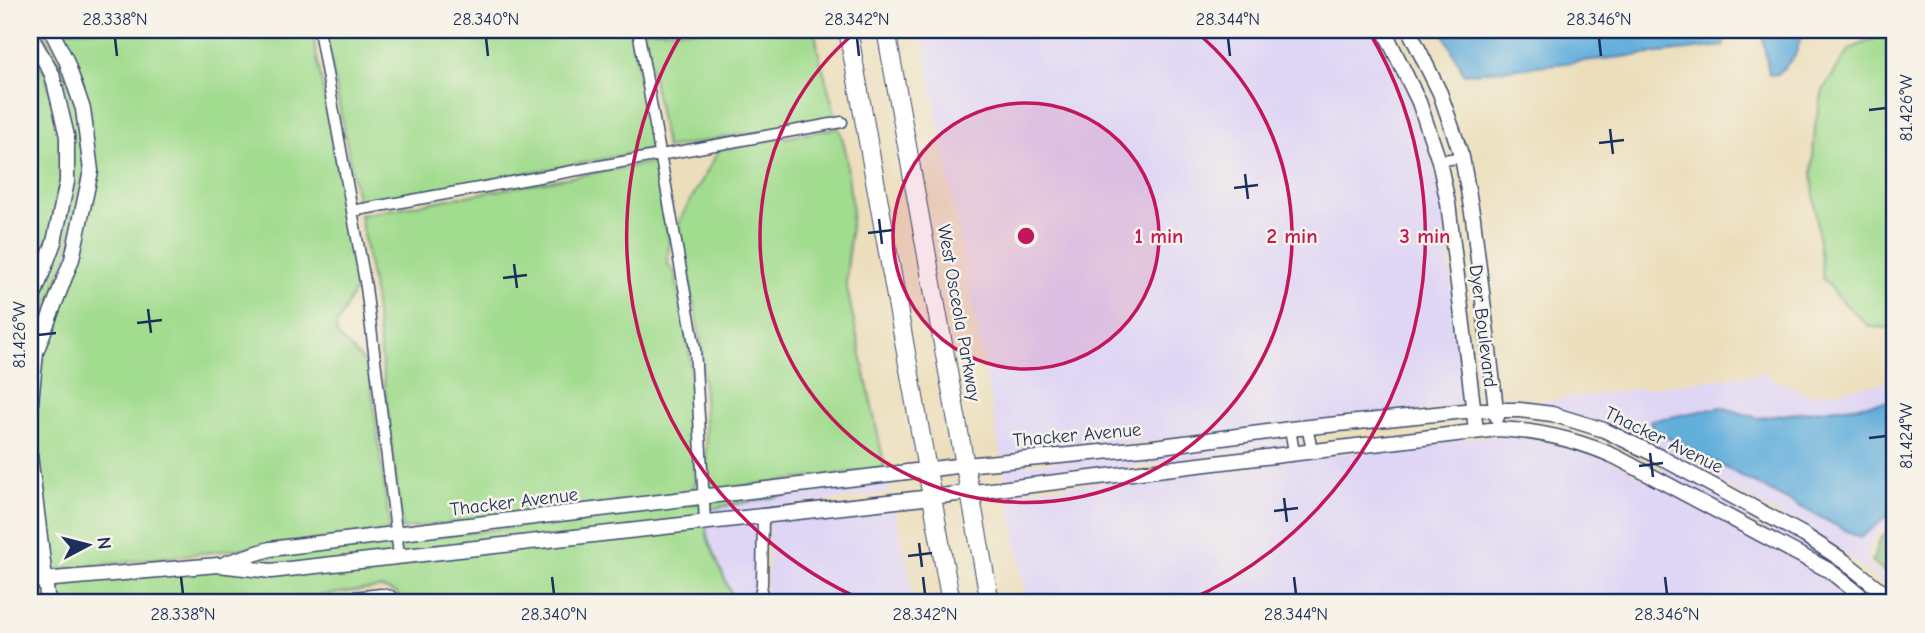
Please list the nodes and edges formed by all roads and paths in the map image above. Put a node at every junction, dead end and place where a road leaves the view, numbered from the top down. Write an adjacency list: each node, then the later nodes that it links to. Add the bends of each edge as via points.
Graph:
1 (51, 30): 17 (street, via 83,109 91,171 72,259 36,352)
2 (319, 30): 13 (street)
3 (638, 30): 10 (street)
4 (848, 30): 27 (main road)
5 (886, 30): 26 (main road, West Osceola Parkway)
6 (1384, 30): 12 (street, Dyer Boulevard, via 1419,102)
7 (1409, 30): 11 (street, Dyer Boulevard, via 1440,93)
8 (30, 35): 14 (street, via 52,74 66,136 67,170 54,242)
9 (842, 122): 10 (street)
10 (660, 155): 13 (street); 31 (street, via 695,349)
11 (1462, 157): 12 (street); 15 (street, Dyer Boulevard)
12 (1439, 161): 16 (street, Dyer Boulevard)
13 (352, 211): 35 (street, via 366,286)
14 (30, 306)
15 (1496, 409): 16 (street, Thacker Avenue); 20 (street, Dyer Boulevard); 25 (street, Thacker Avenue, via 1552,414 1604,430)
16 (1474, 410): 18 (street, Thacker Avenue); 21 (street, Dyer Boulevard)
17 (30, 412)
18 (1307, 427): 19 (street, Thacker Avenue); 22 (street)
19 (1290, 429): 23 (street); 26 (street, Thacker Avenue)
20 (1498, 429): 21 (street, Thacker Avenue); 28 (street, Thacker Avenue, via 1548,434 1590,446)
21 (1476, 430): 22 (street, Thacker Avenue)
22 (1312, 450): 23 (street, Thacker Avenue)
23 (1294, 452): 29 (street, Thacker Avenue)
24 (30, 455): 39 (street)
25 (1660, 457): 28 (street); 40 (street, Thacker Avenue, via 1804,535)
26 (965, 465): 27 (street, Thacker Avenue); 29 (main road, West Osceola Parkway)
27 (927, 470): 30 (main road); 31 (street, Thacker Avenue)
28 (1651, 476): 47 (street, Thacker Avenue, via 1830,571)
29 (971, 492): 30 (street, Thacker Avenue); 46 (main road, West Osceola Parkway)
30 (932, 497): 33 (street, Thacker Avenue); 45 (main road)
31 (702, 498): 32 (street, Thacker Avenue); 34 (street)
32 (564, 515): 35 (street, Thacker Avenue); 36 (street)
33 (763, 515): 34 (street, Thacker Avenue); 44 (street)
34 (705, 521): 36 (street, Thacker Avenue)
35 (397, 536): 37 (street); 38 (street, Thacker Avenue, via 270,549)
36 (566, 537): 37 (street, Thacker Avenue)
37 (399, 555): 38 (street, Thacker Avenue, via 271,570)
38 (218, 565): 39 (street, Thacker Avenue)
39 (37, 581): 41 (street)
40 (1895, 602)
41 (48, 603)
42 (302, 603): 43 (street, via 381,594)
43 (396, 603)
44 (759, 603)
45 (951, 603)
46 (990, 603)
47 (1870, 603)

